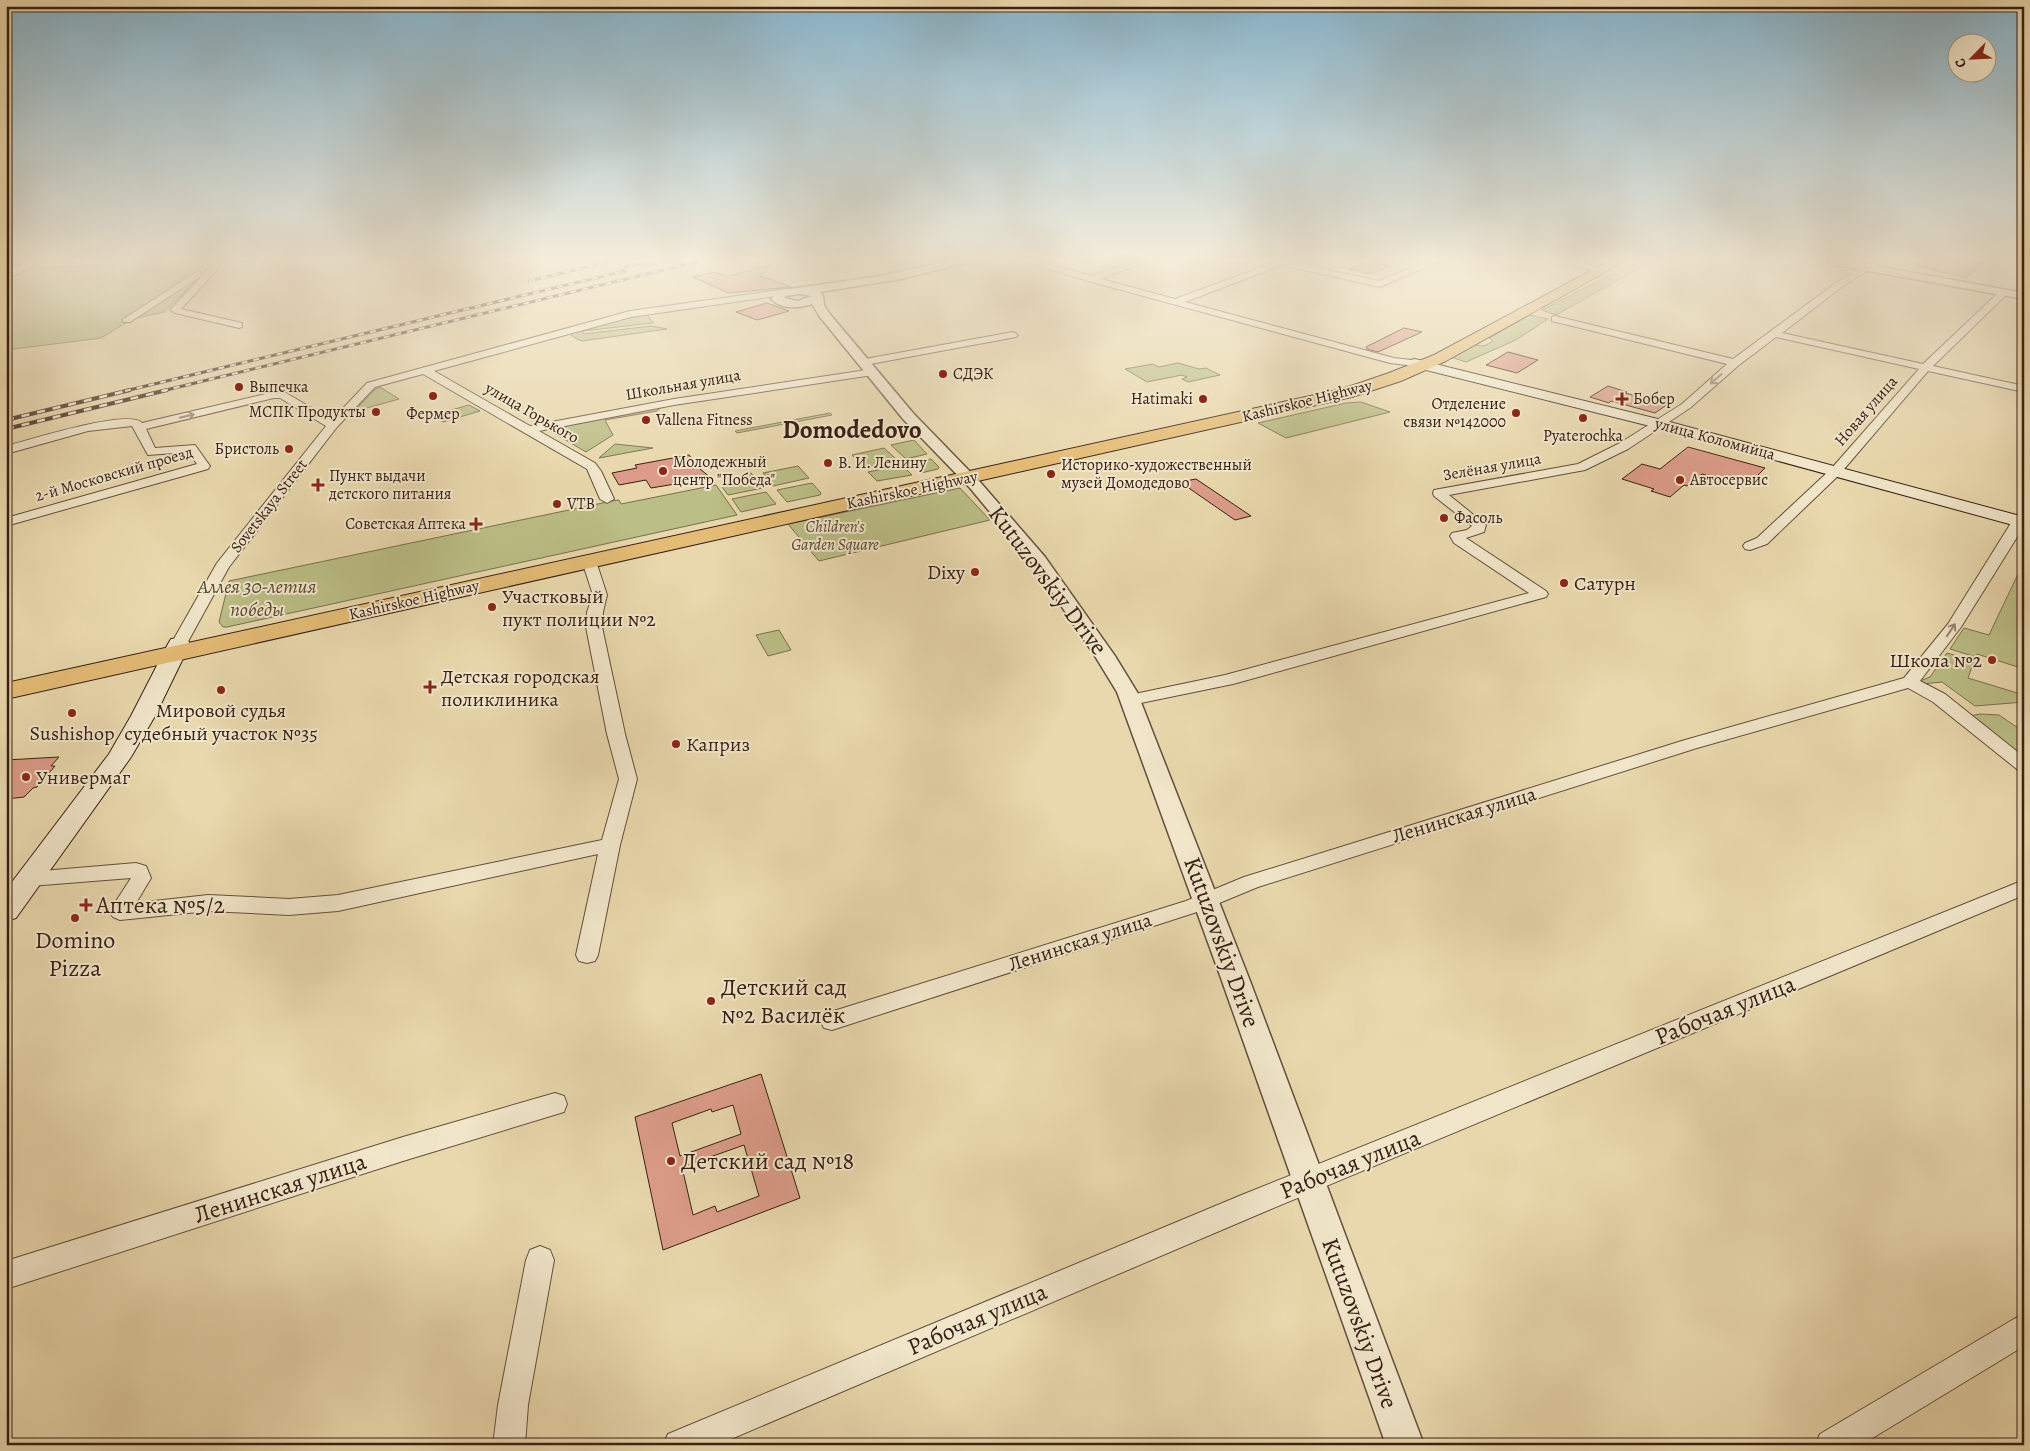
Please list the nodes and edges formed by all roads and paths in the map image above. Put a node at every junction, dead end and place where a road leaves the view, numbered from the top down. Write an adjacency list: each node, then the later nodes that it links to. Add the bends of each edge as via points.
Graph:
1 (580, 329): 15 (street)
2 (836, 329): 13 (street, Kutuzovskiy Drive)
3 (1275, 329): 12 (street, улица Коломийца, via 1394,361)
4 (1484, 329): 12 (main road, Kashirskoe Highway)
5 (1488, 329): 12 (main road, Kashirskoe Highway)
6 (1596, 329): 11 (street)
7 (1782, 329): 9 (street, Зелёная улица)
8 (1966, 329): 14 (street, Новая улица)
9 (1775, 334): 11 (street, Зелёная улица); 14 (street)
10 (1013, 335): 13 (street, Школьная улица)
11 (1736, 363): 17 (street, Зелёная улица, one-way to 17)
12 (1420, 364): 17 (main road, улица Коломийца); 23 (main road, Kashirskoe Highway, via 1389,379 1346,393)
13 (869, 367): 20 (street, Школьная улица); 23 (street, Kutuzovskiy Drive, via 908,416)
14 (1926, 368): 16 (street); 22 (street, Новая улица)
15 (424, 370): 18 (street, Sovetskaya Street, via 371,385); 20 (street, улица Горького)
16 (2024, 389)
17 (1660, 424): 22 (main road, улица Коломийца); 33 (street, Зелёная улица, via 1582,467 1439,493 1479,525 1479,529 1457,536 1459,540 1541,594 1227,680)
18 (334, 425): 19 (street, one-way to 18, via 274,395 282,395); 29 (street, Sovetskaya Street, via 222,566)
19 (139, 427): 21 (street, via 135,422 123,421); 26 (street, 2-й Московский проезд, via 152,452 191,448 204,466)
20 (529, 430): 24 (street, улица Горького, via 591,466)
21 (6, 450)
22 (1835, 472): 25 (main road, улица Коломийца); 27 (street, Новая улица, via 1762,541)
23 (966, 476): 28 (main road, Kashirskoe Highway); 29 (main road, Kashirskoe Highway); 33 (street, Kutuzovskiy Drive, via 1004,517 1055,582)
24 (607, 499)
25 (2023, 521): 31 (street, one-way to 25, via 1928,663 2016,526)
26 (6, 522)
27 (1750, 546)
28 (589, 561): 29 (main road, Kashirskoe Highway); 35 (street, via 600,595 594,627 628,779)
29 (177, 648): 30 (main road, Kashirskoe Highway); 32 (main road, Kashirskoe Highway); 36 (main road, Sovetskaya Street, via 119,757)
30 (6, 682)
31 (1910, 682): 34 (street, via 1939,698); 38 (street, Ленинская улица, via 1691,744 1251,882)
32 (6, 691)
33 (1131, 700): 38 (street, Kutuzovskiy Drive)
34 (2024, 766)
35 (610, 845): 36 (street, via 372,897 302,906 208,903 120,912 141,878 139,871); 40 (street)
36 (30, 879): 39 (main road, Sovetskaya Street)
37 (2024, 887): 43 (street, Рабочая улица)
38 (1206, 901): 41 (street, Ленинская улица); 43 (street, Kutuzovskiy Drive)
39 (6, 911)
40 (587, 955)
41 (832, 1021)
42 (555, 1104): 45 (street, Ленинская улица)
43 (1308, 1181): 48 (street, Рабочая улица); 49 (street, Kutuzovskiy Drive)
44 (540, 1260): 47 (street, via 513,1405)
45 (6, 1275)
46 (2024, 1329): 50 (street)
47 (509, 1445)
48 (679, 1445)
49 (1405, 1445)
50 (1831, 1445)

